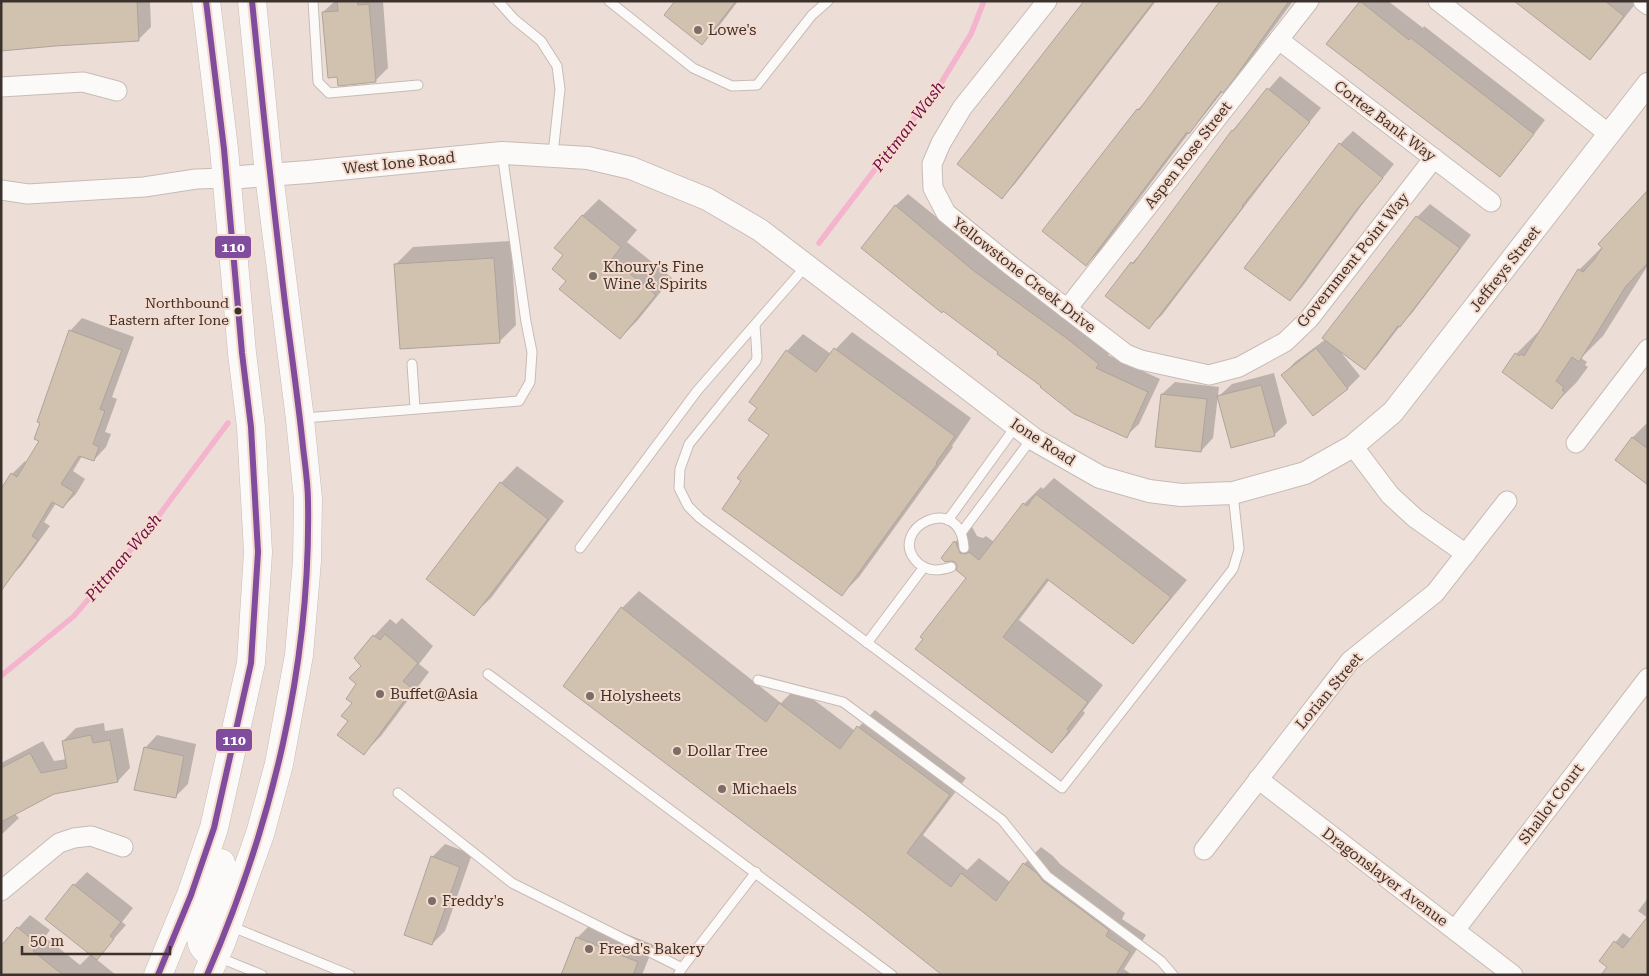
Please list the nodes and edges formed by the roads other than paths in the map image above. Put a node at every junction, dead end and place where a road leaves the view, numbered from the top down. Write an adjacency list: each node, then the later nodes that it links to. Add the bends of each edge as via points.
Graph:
1 (206, 1): 22 (main road)
2 (252, 1): 21 (main road)
3 (313, 1): 14 (lane, via 318,82 329,93)
4 (498, 1): 19 (lane, via 541,41 557,66 560,89)
5 (610, 1): 6 (lane, via 693,68 732,86 757,85 812,15)
6 (828, 1)
7 (1047, 1): 27 (street, Yellowstone Creek Drive, via 962,108 932,164 932,188 946,212)
8 (1309, 1): 12 (street, Aspen Rose Street)
9 (1438, 1): 17 (street)
10 (1643, 1): 11 (street)
11 (1648, 5)
12 (1279, 40): 20 (street, Cortez Bank Way); 27 (street, Aspen Rose Street)
13 (1648, 84): 17 (street, Jeffreys Street)
14 (418, 85)
15 (1, 87): 16 (street, via 83,82)
16 (116, 91)
17 (1609, 134): 36 (street, Jeffreys Street, via 1393,412)
18 (502, 152): 19 (street, West Ione Road); 21 (street, West Ione Road); 32 (lane, via 532,352 530,382 519,401)
19 (553, 154): 25 (street, West Ione Road, via 631,168 707,199)
20 (1434, 158): 24 (street, Cortez Bank Way); 31 (street, Government Point Way, via 1309,319 1286,342 1240,367)
21 (269, 175): 22 (street, West Ione Road); 33 (main road)
22 (227, 178): 23 (street, West Ione Road, via 28,194); 47 (main road, via 255,484 258,552)
23 (1, 190)
24 (1490, 202)
25 (778, 243): 26 (street, Ione Road)
26 (806, 266): 28 (lane); 34 (street, Ione Road)
27 (1067, 309): 31 (street, Yellowstone Creek Drive, via 1126,354)
28 (755, 325): 41 (lane, via 697,391); 46 (lane, via 757,358 689,444 680,469 680,488 688,506 700,518)
29 (1648, 349): 35 (street)
30 (412, 364): 32 (lane)
31 (1210, 375)
32 (415, 408): 33 (lane)
33 (300, 418): 57 (main road, via 308,499 307,561 298,655 280,764 260,834)
34 (1024, 432): 37 (street, Ione Road, via 1100,477 1149,491 1181,495); 39 (lane); 40 (lane)
35 (1576, 442)
36 (1353, 446): 37 (street, Ione Road, via 1305,473); 43 (street, via 1390,495 1415,518)
37 (1233, 493): 46 (lane, via 1239,549 1233,570 1062,788)
38 (1507, 502): 43 (street, Lorian Street)
39 (948, 520): 40 (lane); 44 (lane, via 930,518 916,528 910,545 912,554)
40 (961, 533): 42 (lane)
41 (580, 548)
42 (964, 548)
43 (1466, 554): 51 (street, Lorian Street, via 1435,593 1350,661)
44 (924, 567): 45 (lane, via 931,570); 46 (lane)
45 (951, 567)
46 (868, 643)
47 (251, 662): 59 (main road, via 260,699 233,818 203,925 201,939); 61 (main road, via 214,828)
48 (488, 674): 55 (lane)
49 (1648, 678): 58 (street, Shallot Court)
50 (758, 680): 65 (lane, via 843,702 1002,820 1047,876 1161,961)
51 (1258, 779): 54 (street, Lorian Street); 58 (street, Dragonslayer Avenue)
52 (398, 793): 60 (lane, via 512,883)
53 (123, 847): 56 (street, via 92,836 59,843)
54 (1204, 850)
55 (756, 872): 60 (lane); 64 (lane)
56 (1, 891)
57 (227, 925): 59 (main road); 63 (lane)
58 (1455, 930): 66 (street, Dragonslayer Avenue)
59 (211, 965): 62 (lane)
60 (680, 972)
61 (158, 975)
62 (262, 975)
63 (350, 975)
64 (892, 975)
65 (1173, 975)
66 (1513, 975)

